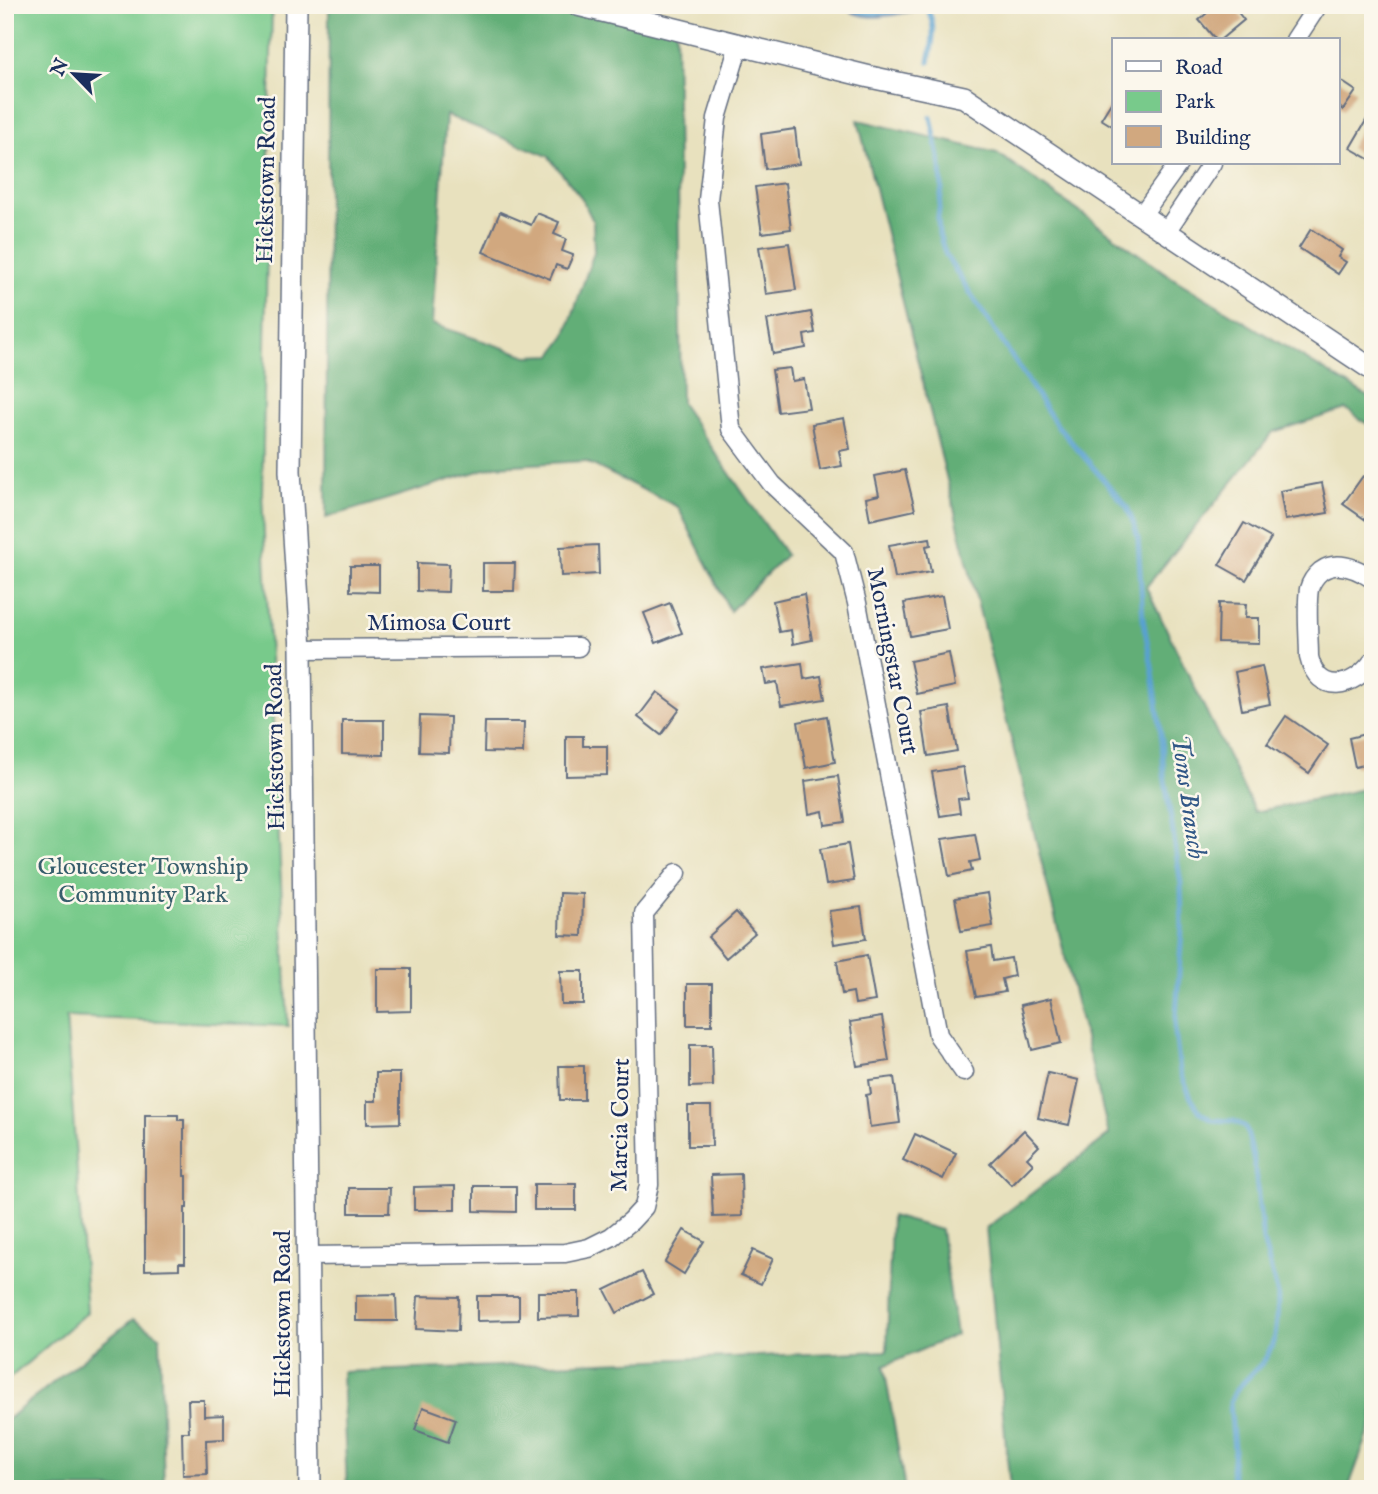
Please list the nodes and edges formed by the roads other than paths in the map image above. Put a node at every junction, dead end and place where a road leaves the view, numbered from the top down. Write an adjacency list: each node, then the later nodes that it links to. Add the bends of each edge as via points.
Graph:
1 (296, 5): 13 (street, Hickstown Road, via 290,471)
2 (578, 5): 5 (street)
3 (1318, 5): 4 (street)
4 (1297, 36)
5 (738, 45): 8 (street, via 964,97); 16 (street, Morningstar Court, via 717,118 708,200 731,429 772,484 844,551 858,603 938,1035)
6 (1178, 164): 8 (street)
7 (1211, 164): 9 (street)
8 (1141, 216): 9 (street)
9 (1165, 233): 10 (street)
10 (1373, 370)
11 (1373, 579): 14 (street, via 1344,566 1327,568 1312,582 1309,596 1309,657 1319,678 1333,684 1346,682 1362,674)
12 (578, 646): 13 (street, Mimosa Court)
13 (301, 649): 17 (street, Hickstown Road)
14 (1373, 661)
15 (677, 873): 17 (street, Marcia Court, via 644,913 649,1185 643,1206 631,1221 589,1248 565,1253)
16 (964, 1072)
17 (308, 1256): 18 (street, Hickstown Road)
18 (310, 1489)

